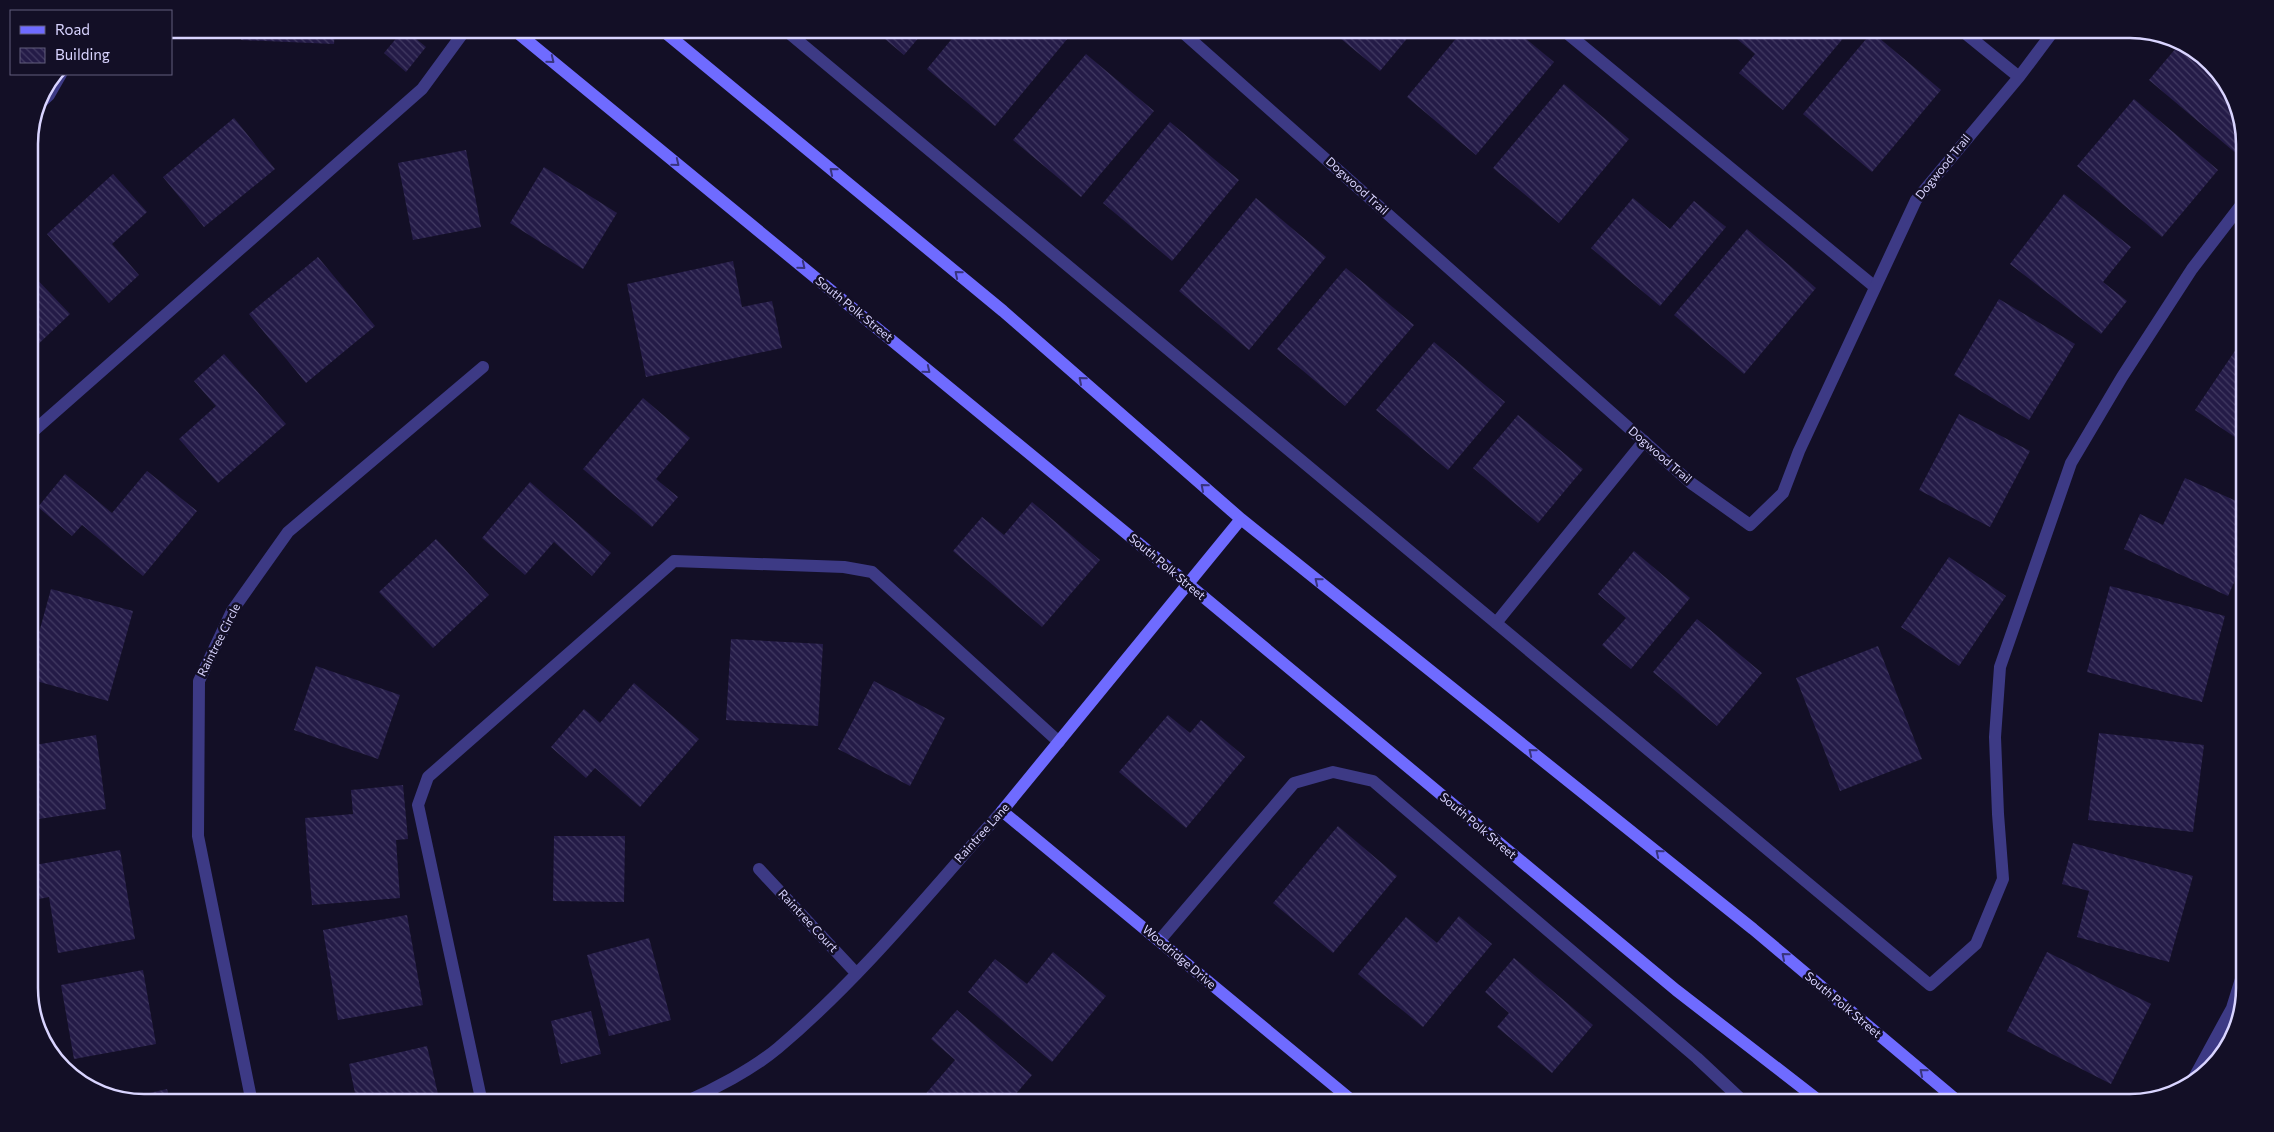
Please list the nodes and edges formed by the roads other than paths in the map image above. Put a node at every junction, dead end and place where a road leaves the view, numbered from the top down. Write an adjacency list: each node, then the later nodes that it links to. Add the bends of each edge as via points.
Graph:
1 (459, 38): 15 (street, via 422,89)
2 (524, 38): 18 (main road, South Polk Street, one-way to 18)
3 (673, 38): 17 (main road, South Polk Street, one-way to 3, via 1003,311)
4 (795, 38): 19 (street)
5 (1189, 38): 16 (street, Dogwood Trail)
6 (1573, 38): 13 (street)
7 (1971, 38): 9 (street)
8 (2048, 38): 9 (street, Dogwood Trail)
9 (2019, 77): 13 (street, Dogwood Trail, via 1916,200)
10 (56, 83): 11 (street)
11 (48, 96)
12 (2236, 212): 19 (street, via 2192,269 2070,463 2000,667 1995,737 2003,879 1976,944 1930,985)
13 (1875, 287): 16 (street, Dogwood Trail, via 1783,492 1750,525 1691,483)
14 (483, 367): 27 (street, Raintree Circle, via 288,532 232,610 199,681 198,836)
15 (38, 427)
16 (1644, 441): 19 (street)
17 (1241, 519): 18 (main road, Raintree Lane); 33 (main road, South Polk Street, one-way to 17, via 1753,929)
18 (1188, 584): 20 (main road, Raintree Lane); 32 (main road, South Polk Street, via 1676,990)
19 (1496, 623)
20 (1058, 742): 21 (main road, Raintree Lane); 28 (street, via 872,572 844,567 674,561 428,777 418,805)
21 (1002, 811): 23 (main road, Woodridge Drive); 24 (street, Raintree Lane)
22 (759, 870): 24 (street, Raintree Court)
23 (1159, 941): 30 (main road, Woodridge Drive); 31 (street, via 1294,783 1332,772 1374,781)
24 (856, 973): 29 (street, Raintree Lane, via 777,1049)
25 (2233, 1014): 26 (street)
26 (2201, 1067)
27 (250, 1094)
28 (480, 1094)
29 (704, 1094)
30 (1344, 1094)
31 (1736, 1094)
32 (1810, 1094)
33 (1949, 1094)

